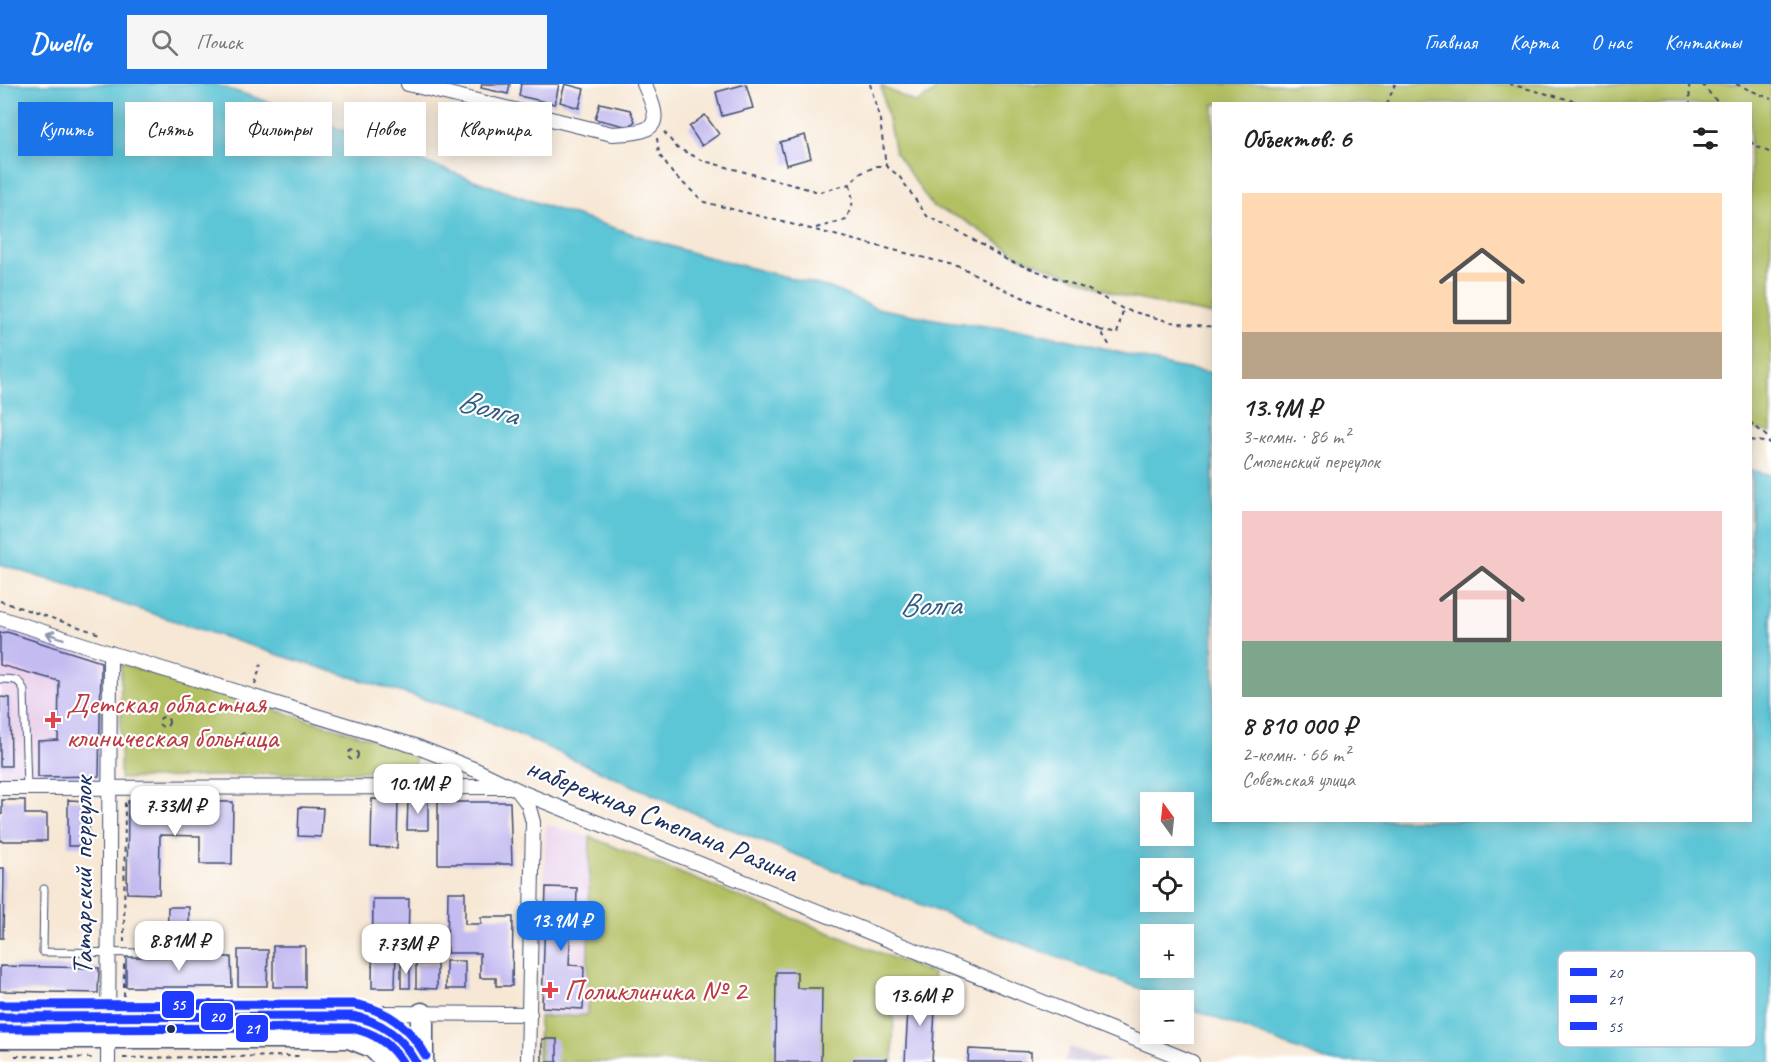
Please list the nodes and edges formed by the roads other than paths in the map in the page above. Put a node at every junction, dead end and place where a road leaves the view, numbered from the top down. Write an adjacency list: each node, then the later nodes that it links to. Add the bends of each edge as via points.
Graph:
1 (408, 84): 2 (street, via 612,134 651,128 655,120 652,101)
2 (644, 84)
3 (0, 618): 4 (street, набережная Степана Разина, one-way to 3)
4 (110, 654): 6 (street, набережная Степана Разина, via 415,746); 9 (street, Татарский переулок)
5 (0, 679): 8 (lane, via 17,680 24,691)
6 (512, 787): 9 (street); 14 (street, via 526,800 532,817); 23 (street, набережная Степана Разина)
7 (0, 788): 8 (street)
8 (27, 788): 9 (street)
9 (109, 788): 12 (street, Татарский переулок)
10 (44, 888): 12 (lane, via 43,952)
11 (158, 932): 12 (lane, via 158,953)
12 (108, 952): 18 (street, Татарский переулок)
13 (422, 1014): 14 (street); 16 (street, via 380,1013); 21 (main road)
14 (530, 1014): 22 (street)
15 (0, 1017): 18 (main road)
16 (350, 1026): 18 (main road); 19 (main road); 20 (main road, via 370,1020 387,1029 402,1041)
17 (0, 1036): 18 (main road)
18 (108, 1044)
19 (389, 1062)
20 (416, 1062)
21 (422, 1062)
22 (528, 1062)
23 (1192, 1062)

